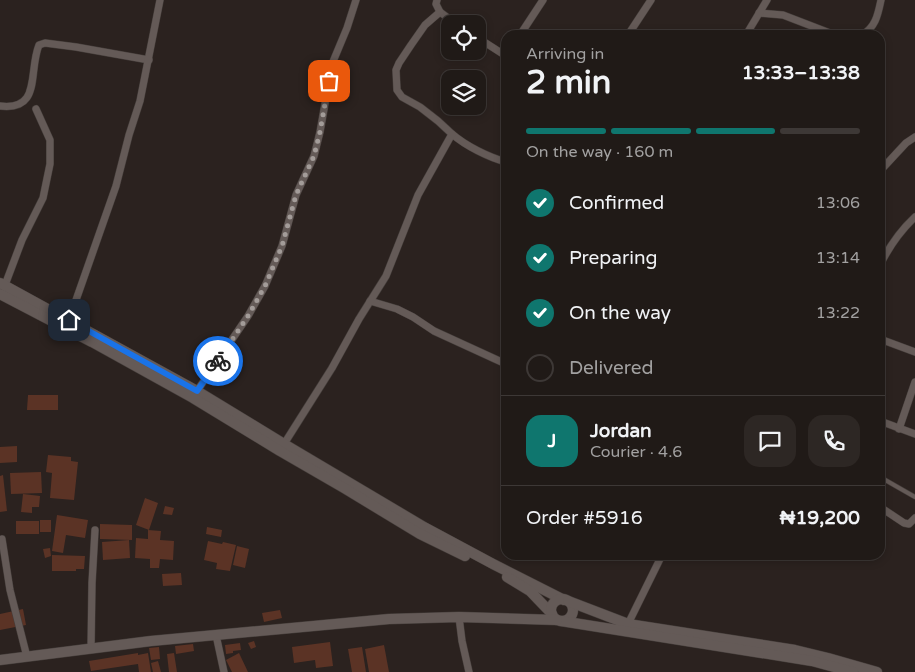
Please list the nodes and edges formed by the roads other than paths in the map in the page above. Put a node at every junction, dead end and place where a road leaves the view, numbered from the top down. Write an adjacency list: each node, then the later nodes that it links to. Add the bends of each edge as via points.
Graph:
1 (160, 0): 18 (street)
2 (356, 0): 34 (street, via 332,64 314,156 296,195 282,246 248,316)
3 (437, 0): 8 (street)
4 (543, 0): 11 (street)
5 (651, 0): 12 (street)
6 (767, 0): 9 (street)
7 (881, 0): 15 (street)
8 (440, 12): 10 (street); 21 (street, via 425,25 399,63 397,90 402,98 420,107)
9 (759, 13): 13 (street); 14 (street, via 783,15)
10 (444, 15)
11 (523, 30)
12 (631, 30)
13 (749, 30)
14 (822, 30)
15 (869, 30)
16 (486, 43): 17 (street)
17 (501, 53)
18 (149, 60): 19 (street, via 44,43 36,52 28,98 13,107); 29 (street, via 116,186)
19 (0, 106)
20 (36, 109): 27 (street, via 50,140 50,164 43,198)
21 (452, 134): 23 (street, via 463,143); 28 (street, via 418,195 386,276)
22 (915, 136): 24 (street)
23 (501, 161)
24 (885, 166)
25 (915, 217): 26 (street)
26 (885, 254)
27 (2, 287): 29 (main road); 47 (main road, via 420,534 530,591)
28 (370, 301): 32 (street, via 397,309 434,331); 38 (street)
29 (69, 320): 34 (main road)
30 (885, 341): 31 (street)
31 (915, 352)
32 (501, 362)
33 (915, 382): 36 (street)
34 (197, 391): 38 (main road)
35 (885, 423): 36 (street)
36 (899, 429): 37 (street)
37 (915, 434)
38 (284, 444): 46 (main road, via 424,527)
39 (885, 480): 40 (lane)
40 (915, 497)
41 (885, 510): 42 (street, via 904,523 909,524)
42 (915, 518)
43 (95, 530): 52 (street)
44 (2, 539): 53 (street, via 10,590)
45 (660, 560): 50 (street)
46 (563, 601): 47 (main road); 47 (main road, via 573,608 572,616 565,621); 50 (main road)
47 (554, 616): 49 (main road); 49 (main road); 57 (main road, via 812,661)
48 (459, 617): 49 (main road); 51 (main road, via 389,619); 56 (street)
49 (532, 620)
50 (628, 624): 58 (main road, via 794,650)
51 (216, 634): 52 (main road); 55 (street)
52 (91, 649): 53 (main road)
53 (27, 657): 54 (main road)
54 (0, 660)
55 (224, 672)
56 (469, 672)
57 (853, 672)
58 (878, 672)

